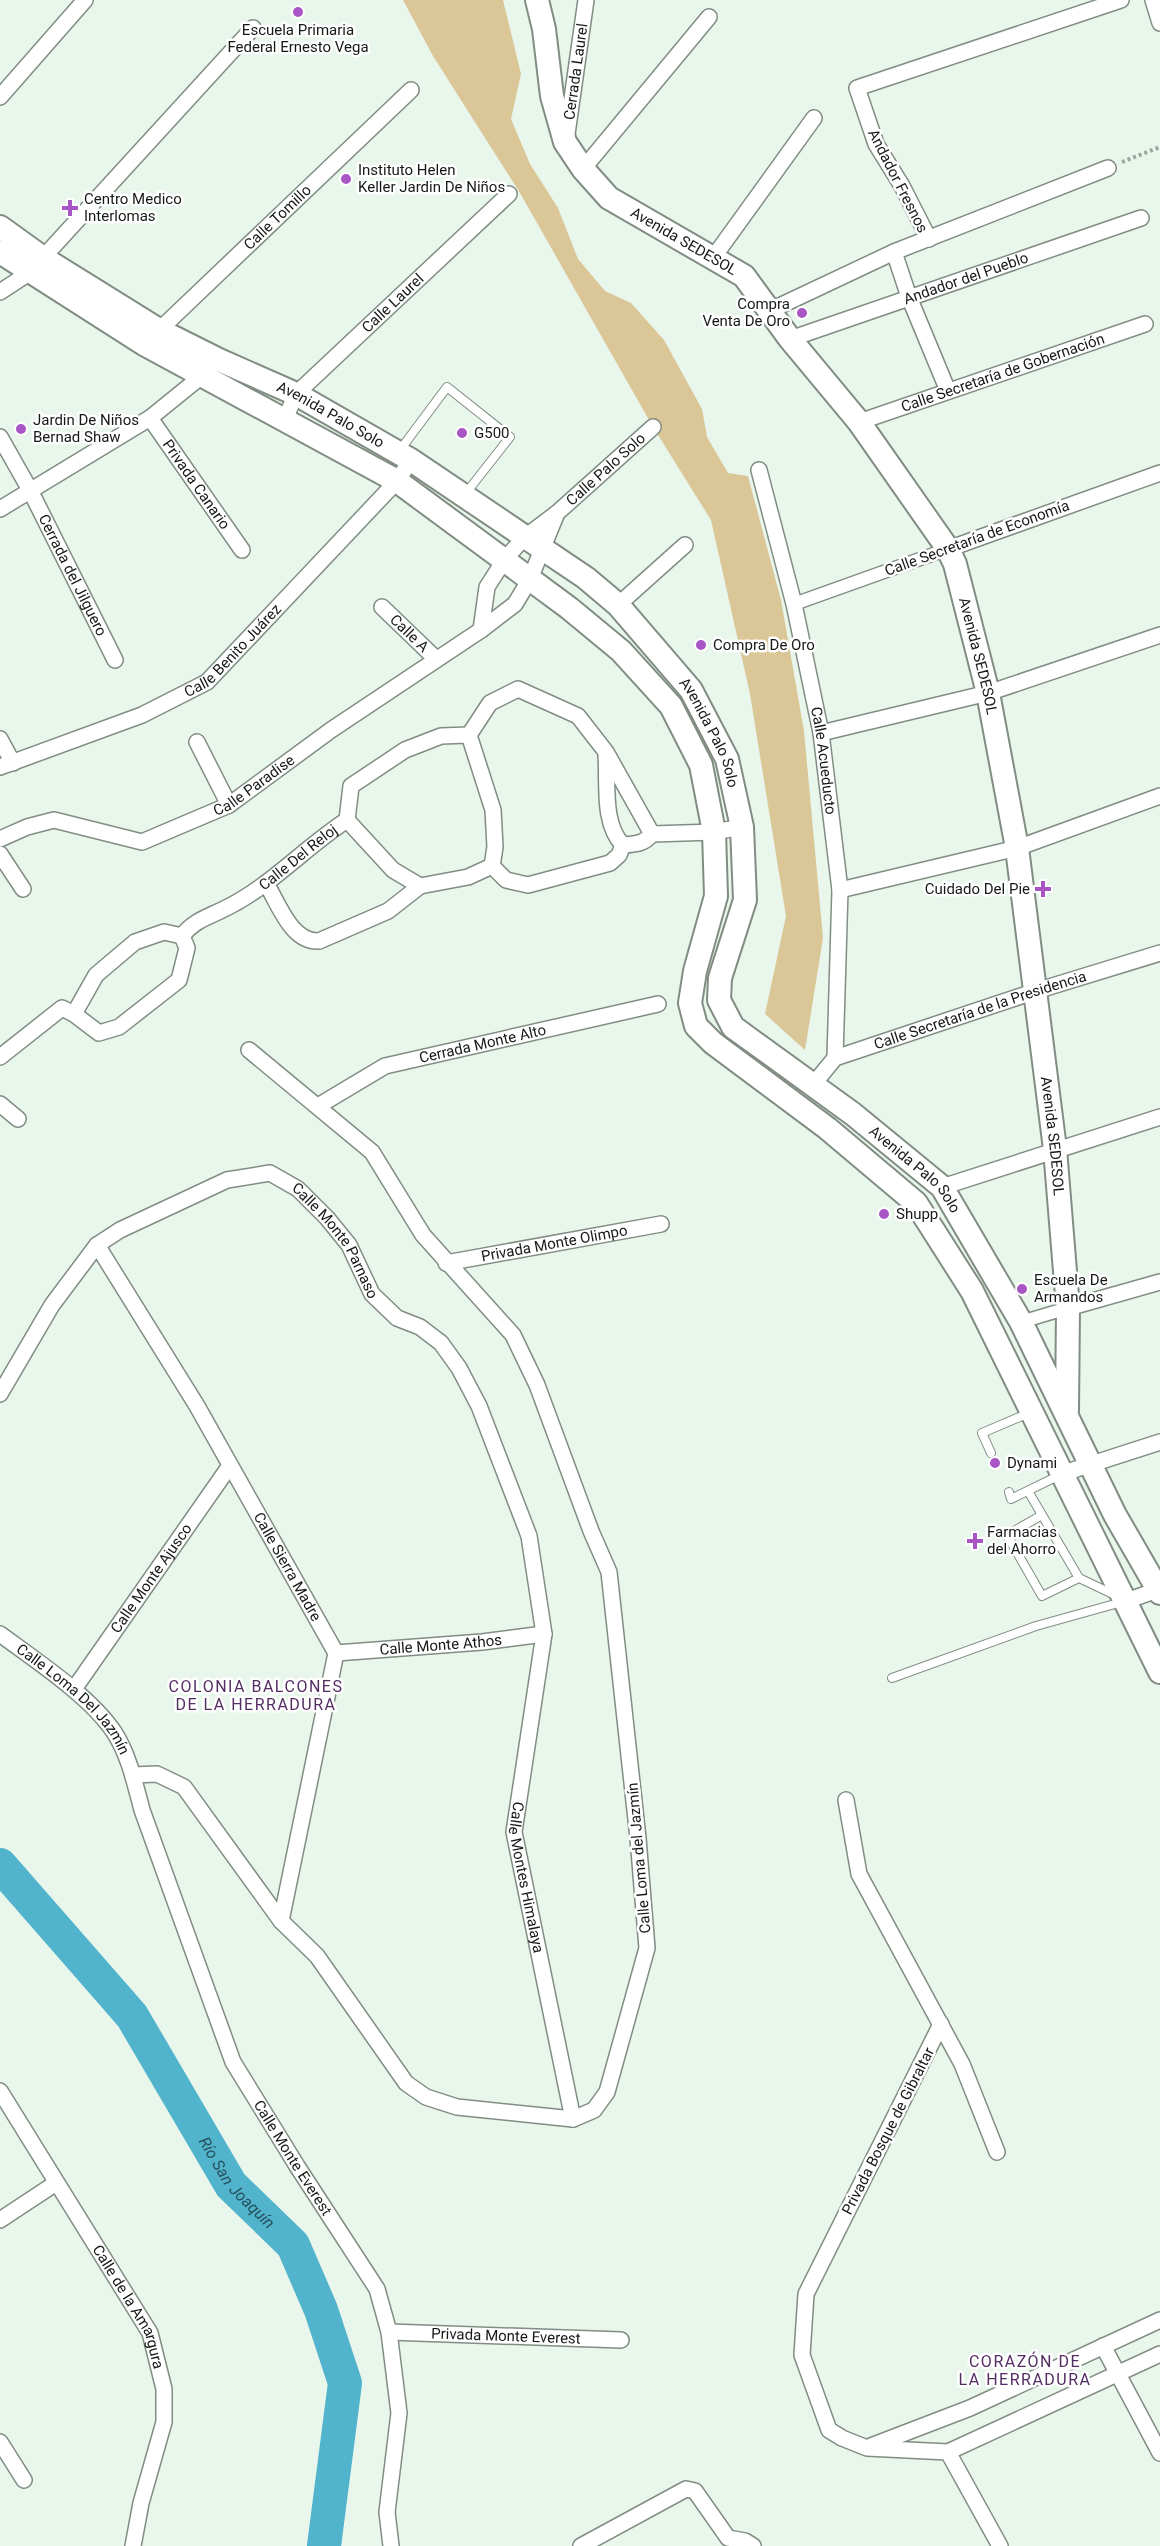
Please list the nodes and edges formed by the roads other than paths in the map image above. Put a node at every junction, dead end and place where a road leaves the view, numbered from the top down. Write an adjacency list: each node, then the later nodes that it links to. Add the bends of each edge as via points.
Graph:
1 (85, 0): 10 (street)
2 (537, 0): 12 (main road, Avenida SEDESOL, via 552,96)
3 (586, 0): 12 (street, Cerrada Laurel)
4 (1121, 0): 18 (street, Andador Fresnos, via 856,88 876,144)
5 (1153, 0): 7 (street)
6 (709, 17): 14 (street)
7 (1160, 23)
8 (253, 28): 22 (street)
9 (411, 90): 27 (street, Calle Tomillo)
10 (0, 97)
11 (814, 118): 21 (street)
12 (565, 142): 14 (main road, Avenida SEDESOL)
13 (1108, 168): 18 (street)
14 (583, 169): 21 (main road, Avenida SEDESOL, via 609,198)
15 (509, 194): 31 (street, Calle Laurel)
16 (1141, 218): 24 (street, Andador del Pueblo)
17 (0, 227): 22 (main road, Avenida Palo Solo)
18 (928, 239): 20 (street)
19 (0, 252): 22 (main road, Avenida Palo Solo)
20 (894, 252): 24 (street); 25 (street)
21 (714, 258): 25 (main road, Avenida SEDESOL, via 744,276)
22 (36, 265): 23 (street); 27 (main road, Avenida Palo Solo)
23 (0, 292)
24 (909, 297): 28 (street, Andador del Pueblo); 30 (street)
25 (770, 311): 28 (main road, Avenida SEDESOL)
26 (1145, 324): 30 (street, Calle Secretaría de Gobernación)
27 (152, 337): 29 (main road, Avenida Palo Solo)
28 (790, 339): 34 (main road, Avenida SEDESOL)
29 (211, 368): 31 (main road, Avenida Palo Solo); 32 (street); 33 (main road, Avenida Palo Solo)
30 (948, 391): 34 (street, Calle Secretaría de Gobernación)
31 (296, 394): 33 (street, Calle Laurel); 37 (main road, Avenida Palo Solo)
32 (150, 418): 41 (street); 48 (street, Privada Canario)
33 (285, 419): 40 (main road, Avenida Palo Solo)
34 (859, 422): 47 (main road, Avenida SEDESOL)
35 (653, 427): 44 (street, Calle Palo Solo)
36 (0, 437): 41 (street, Cerrada del Jilguero)
37 (405, 456): 40 (street, Calle Benito Juárez); 42 (main road, Avenida Palo Solo); 42 (lane, via 447,387 510,437)
38 (759, 470): 51 (street, Calle Acueducto)
39 (1160, 472): 47 (street, Calle Secretaría de Economía)
40 (397, 481): 49 (main road, Avenida Palo Solo); 64 (street, Calle Benito Juárez, via 207,682 142,715)
41 (30, 490): 43 (street); 57 (street, Cerrada del Jilguero)
42 (463, 496): 45 (main road, Avenida Palo Solo)
43 (0, 509)
44 (557, 513): 45 (street, Calle Palo Solo); 45 (street, Calle Palo Solo)
45 (534, 544): 49 (street, Calle Palo Solo); 50 (street, Calle Paradise); 52 (main road, Avenida Palo Solo, via 586,578)
46 (684, 545): 52 (street)
47 (948, 549): 51 (street, Calle Secretaría de Economía); 58 (main road, Avenida SEDESOL)
48 (242, 550)
49 (505, 559): 50 (main road, Avenida Palo Solo); 54 (street, via 487,587)
50 (530, 579): 54 (street, Calle Paradise, via 515,604); 69 (main road, Avenida Palo Solo, via 621,651 671,706 701,765)
51 (794, 604): 59 (street, Calle Acueducto)
52 (618, 605): 68 (main road, Avenida Palo Solo, via 691,690 727,759)
53 (382, 607): 56 (street, Calle A)
54 (481, 630): 56 (street, Calle Paradise)
55 (1160, 635): 58 (street)
56 (435, 658): 66 (street, Calle Paradise)
57 (115, 660)
58 (988, 693): 59 (street); 73 (main road, Avenida SEDESOL)
59 (821, 733): 79 (street, Calle Acueducto)
60 (470, 735): 63 (street, via 490,703 518,689 578,716); 67 (street, via 441,736 405,750 351,786); 75 (street, via 493,810)
61 (0, 739): 64 (street)
62 (197, 742): 66 (street)
63 (606, 752): 70 (street); 72 (street, via 609,812 614,836)
64 (6, 765)
65 (1160, 796): 73 (street)
66 (229, 805): 71 (street, Calle Paradise, via 142,842 54,820)
67 (347, 820): 76 (street, Calle Del Reloj); 77 (street, Calle Del Reloj, via 393,870)
68 (742, 827): 69 (street); 88 (main road, Avenida Palo Solo, via 745,900 720,978 719,1000 734,1027)
69 (714, 832): 70 (street); 102 (main road, Avenida Palo Solo, via 716,896 690,1003 696,1026 712,1043 827,1128 916,1203 972,1291)
70 (652, 834): 72 (street, via 646,842)
71 (0, 839)
72 (623, 845): 75 (street, via 610,863 528,885 506,880)
73 (1017, 848): 79 (street); 82 (main road, Avenida SEDESOL)
74 (0, 854): 78 (street)
75 (492, 866): 77 (street, via 468,877)
76 (267, 885): 77 (street, via 298,936 307,942 319,941 388,911); 80 (street, Calle Del Reloj, via 190,925)
77 (420, 886)
78 (23, 889)
79 (840, 890): 87 (street, Calle Acueducto)
80 (182, 936): 84 (street, via 164,932 135,942 96,975); 84 (street, via 187,948 179,981 119,1027 99,1033)
81 (1160, 954): 82 (street, Calle Secretaría de la Presidencia)
82 (1036, 991): 87 (street, Calle Secretaría de la Presidencia); 93 (main road, Avenida SEDESOL)
83 (657, 1004): 90 (street, Cerrada Monte Alto, via 385,1066)
84 (74, 1014): 86 (street, via 62,1008)
85 (249, 1050): 90 (street, Calle Loma del Jazmín)
86 (0, 1057)
87 (835, 1058): 88 (street)
88 (812, 1086): 94 (main road, Avenida Palo Solo, via 853,1114)
89 (0, 1104): 92 (street)
90 (318, 1106): 97 (street, Calle Loma del Jazmín, via 372,1152 423,1235)
91 (1160, 1117): 93 (street)
92 (18, 1119)
93 (1055, 1149): 94 (street); 99 (main road, Avenida SEDESOL)
94 (942, 1187): 100 (main road, Avenida Palo Solo)
95 (661, 1224): 97 (street, Privada Monte Olimpo)
96 (97, 1245): 101 (street, Calle Monte Parnaso, via 52,1305); 107 (street, Calle Sierra Madre, via 197,1406); 116 (street, Calle Monte Parnaso, via 120,1230 227,1180 270,1173 298,1189 349,1245 372,1294 397,1318 420,1327 441,1343 459,1368 501,1457 529,1536)
97 (446, 1263): 126 (street, Calle Loma del Jazmín, via 513,1335 537,1385 609,1572 647,1948 607,2092 594,2110)
98 (1160, 1282): 99 (street)
99 (1068, 1308): 100 (street); 103 (main road, Avenida SEDESOL)
100 (1021, 1322): 103 (main road, Avenida Palo Solo)
101 (0, 1394)
102 (1033, 1411): 105 (lane, via 982,1433); 108 (main road, Avenida Palo Solo)
103 (1067, 1419): 106 (main road, Avenida Palo Solo); 108 (main road, Avenida SEDESOL)
104 (1160, 1442): 106 (street)
105 (991, 1454)
106 (1089, 1463): 108 (street); 113 (main road, Avenida Palo Solo)
107 (229, 1467): 117 (street, Calle Sierra Madre); 120 (street, Calle Monte Ajusco)
108 (1064, 1473): 109 (lane); 114 (main road, Avenida Palo Solo)
109 (1028, 1491): 110 (lane, via 1011,1499); 111 (lane)
110 (1009, 1492)
111 (1042, 1515): 112 (lane); 112 (lane, via 1007,1535 1042,1596)
112 (1079, 1578): 114 (lane)
113 (1159, 1591): 114 (street)
114 (1126, 1601): 118 (main road, Avenida Palo Solo); 119 (lane, via 1036,1626)
115 (0, 1634): 120 (street, Calle Loma Del Jazmín)
116 (544, 1634): 117 (street, Calle Monte Athos); 126 (street, Calle Montes Himalaya, via 514,1832)
117 (336, 1653): 123 (street)
118 (1160, 1672)
119 (892, 1678)
120 (74, 1689): 121 (street, Calle Loma Del Jazmín, via 114,1732)
121 (133, 1775): 123 (street, Calle Loma del Jazmín, via 157,1774 184,1787); 131 (street, Calle Monte Everest, via 142,1810 233,2062 377,2289)
122 (846, 1800): 124 (street, via 859,1874)
123 (282, 1921): 126 (street, Calle Loma del Jazmín, via 317,1956 406,2084 426,2097 457,2107)
124 (941, 2024): 127 (street, via 962,2064); 137 (street, Privada Bosque de Gibraltar, via 806,2294 802,2355 820,2406 830,2430)
125 (0, 2091): 128 (street, Calle de la Amargura)
126 (573, 2120)
127 (997, 2152)
128 (56, 2183): 129 (street); 142 (street, Calle de la Amargura, via 150,2333 158,2360 164,2389 164,2422)
129 (0, 2220)
130 (1160, 2320): 133 (street)
131 (389, 2332): 132 (street, Privada Monte Everest); 143 (street, Calle Monte Everest, via 399,2413 387,2512)
132 (621, 2340)
133 (1103, 2346): 135 (street); 137 (street, via 970,2408)
134 (1160, 2354): 135 (street)
135 (1116, 2373): 138 (street); 139 (street)
136 (0, 2442): 140 (street)
137 (867, 2448): 138 (street)
138 (948, 2452): 146 (street)
139 (1160, 2452)
140 (24, 2480)
141 (722, 2542): 144 (street, via 695,2491 686,2489); 145 (street, via 746,2541)
142 (133, 2546)
143 (391, 2546)
144 (581, 2546)
145 (753, 2546)
146 (1000, 2546)

